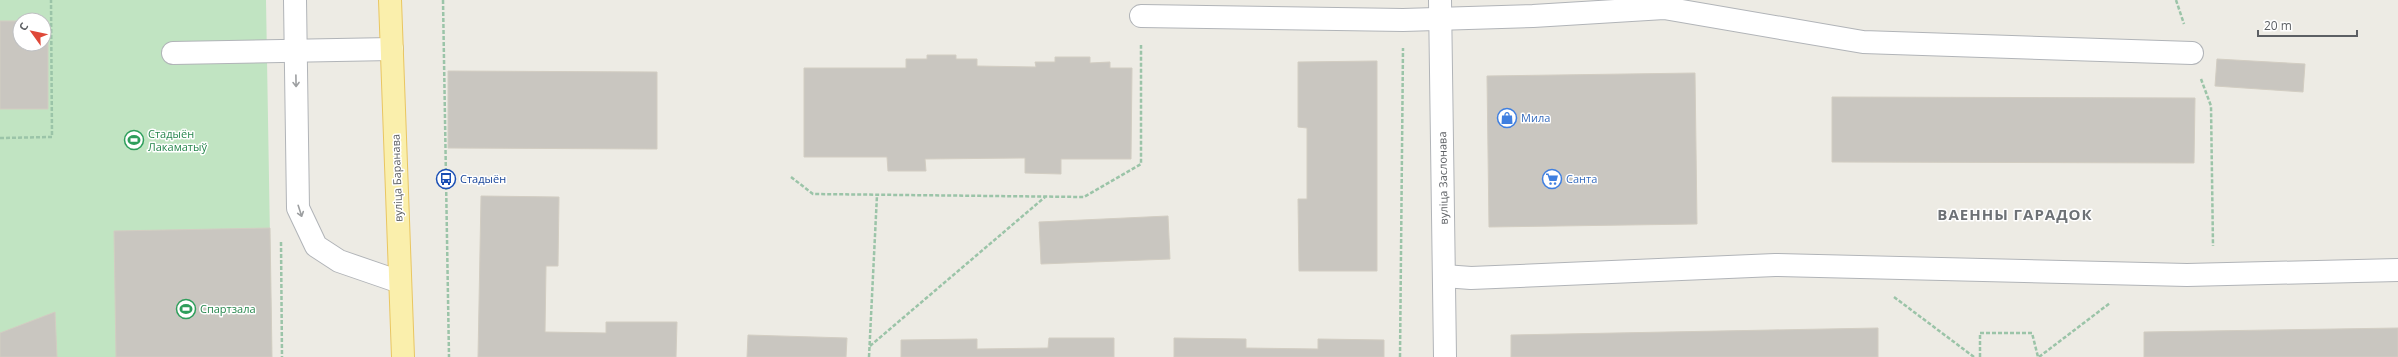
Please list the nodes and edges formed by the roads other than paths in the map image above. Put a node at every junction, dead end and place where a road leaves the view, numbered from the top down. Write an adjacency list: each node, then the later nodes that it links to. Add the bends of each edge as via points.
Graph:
1 (295, 0): 7 (street)
2 (390, 0): 6 (main road, вуліца Баранава)
3 (1197, 8): 4 (street, via 1403,20); 5 (street)
4 (1441, 9): 9 (street, via 1533,16 1664,8 1863,42); 11 (street, вуліца Заслонава)
5 (1141, 16)
6 (392, 48): 7 (street); 12 (main road, вуліца Баранава)
7 (296, 52): 8 (street); 12 (street, one-way to 12, via 298,208 316,246 339,261)
8 (173, 53)
9 (2192, 54)
10 (2398, 270): 11 (street, via 2214,274 1775,265 1471,278)
11 (1444, 276): 14 (street, вуліца Заслонава)
12 (400, 282): 13 (main road, вуліца Баранава)
13 (403, 357)
14 (1445, 357)

